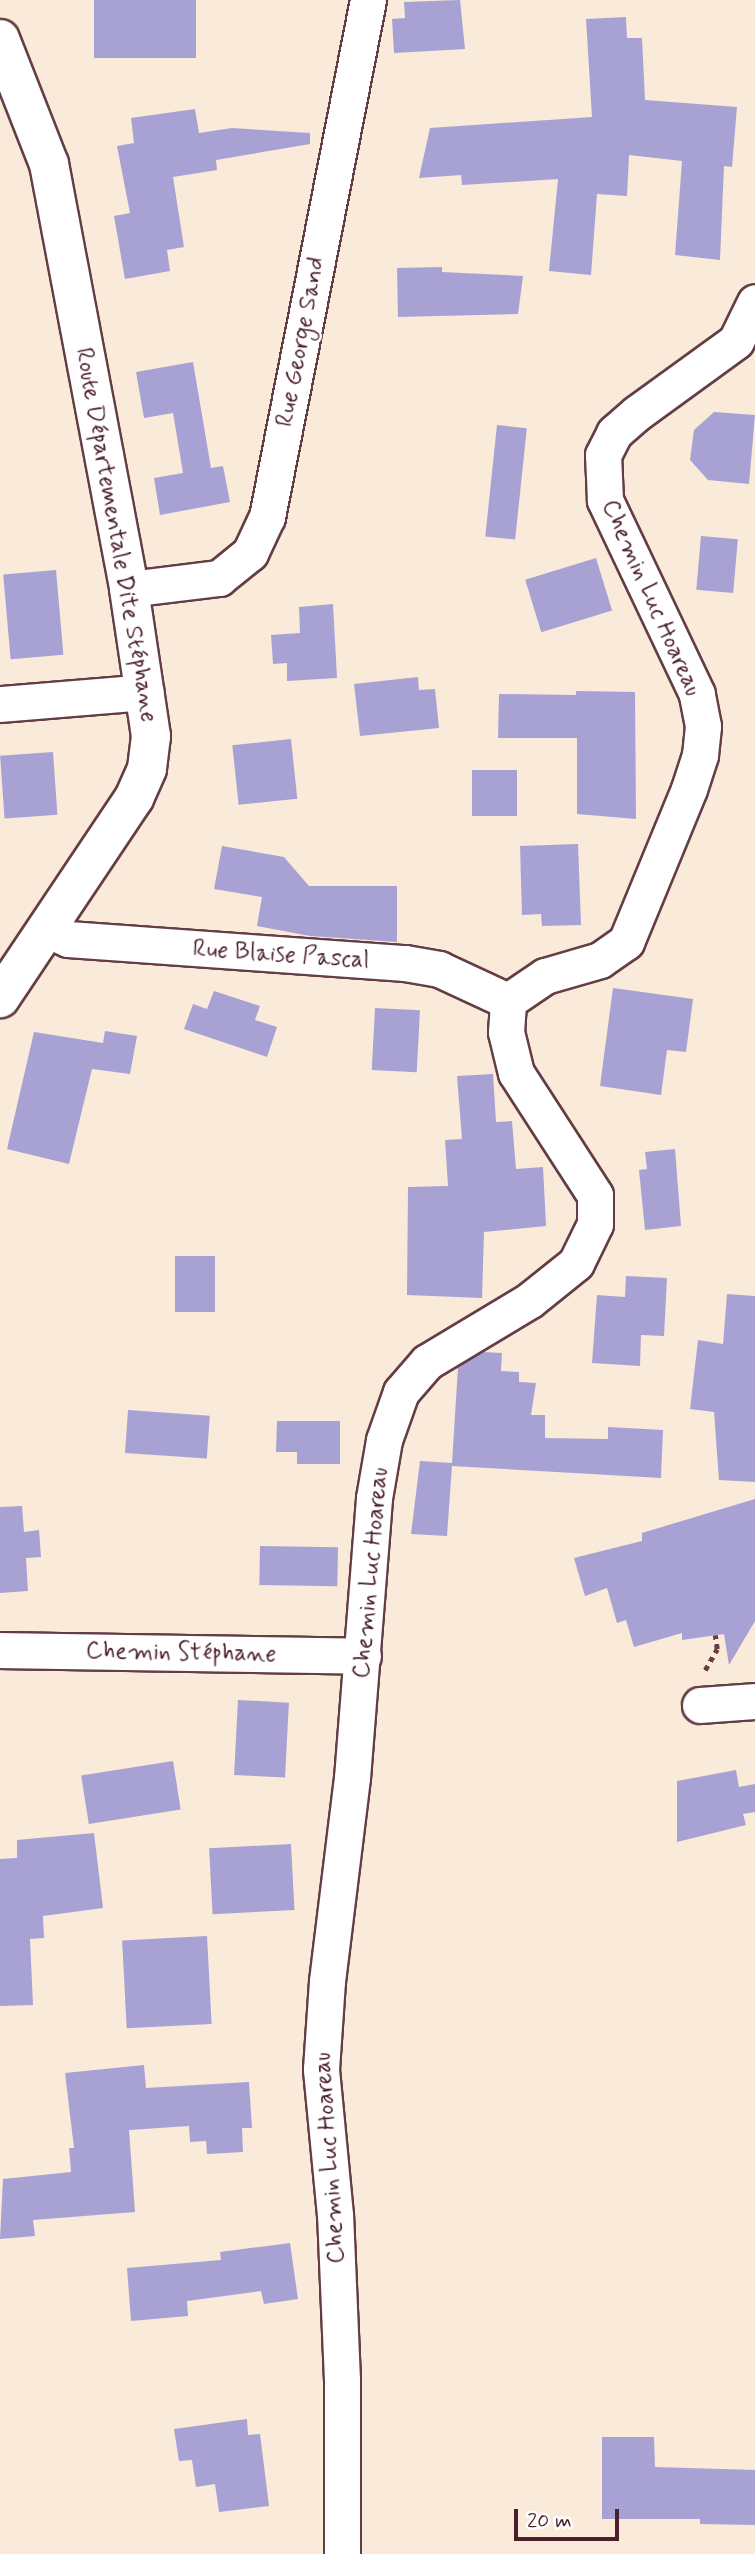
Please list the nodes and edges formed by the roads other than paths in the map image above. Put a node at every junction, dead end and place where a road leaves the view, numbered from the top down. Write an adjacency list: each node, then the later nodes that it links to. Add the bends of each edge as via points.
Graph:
1 (368, 0): 4 (street, Rue George Sand, via 267,517 250,554 219,578)
2 (0, 39): 4 (main road, Route Départementale Dite Stéphane, via 49,164)
3 (755, 302): 9 (street, Chemin Luc Hoareau, via 736,341 637,413 614,433 603,455 605,500 697,694 703,726 689,789 626,942 600,960 545,976)
4 (129, 589): 5 (main road, Route Départementale Dite Stéphane)
5 (146, 692): 6 (street); 7 (main road, Route Départementale Dite Stéphane, via 151,736 147,769 134,798)
6 (0, 704)
7 (48, 930): 8 (main road, Route Départementale Dite Stéphane); 9 (street, Rue Blaise Pascal, via 68,939 405,963 439,969)
8 (0, 998)
9 (508, 1001): 11 (street, Chemin Luc Hoareau, via 506,1032 516,1073 595,1195 595,1224 576,1263 530,1300 427,1362 401,1392 384,1440 374,1498)
10 (0, 1650): 11 (street, Chemin Stéphane)
11 (363, 1656): 14 (street, Chemin Luc Hoareau, via 321,2069 335,2215 342,2380)
12 (702, 1689): 13 (street)
13 (755, 1701)
14 (342, 2554)

